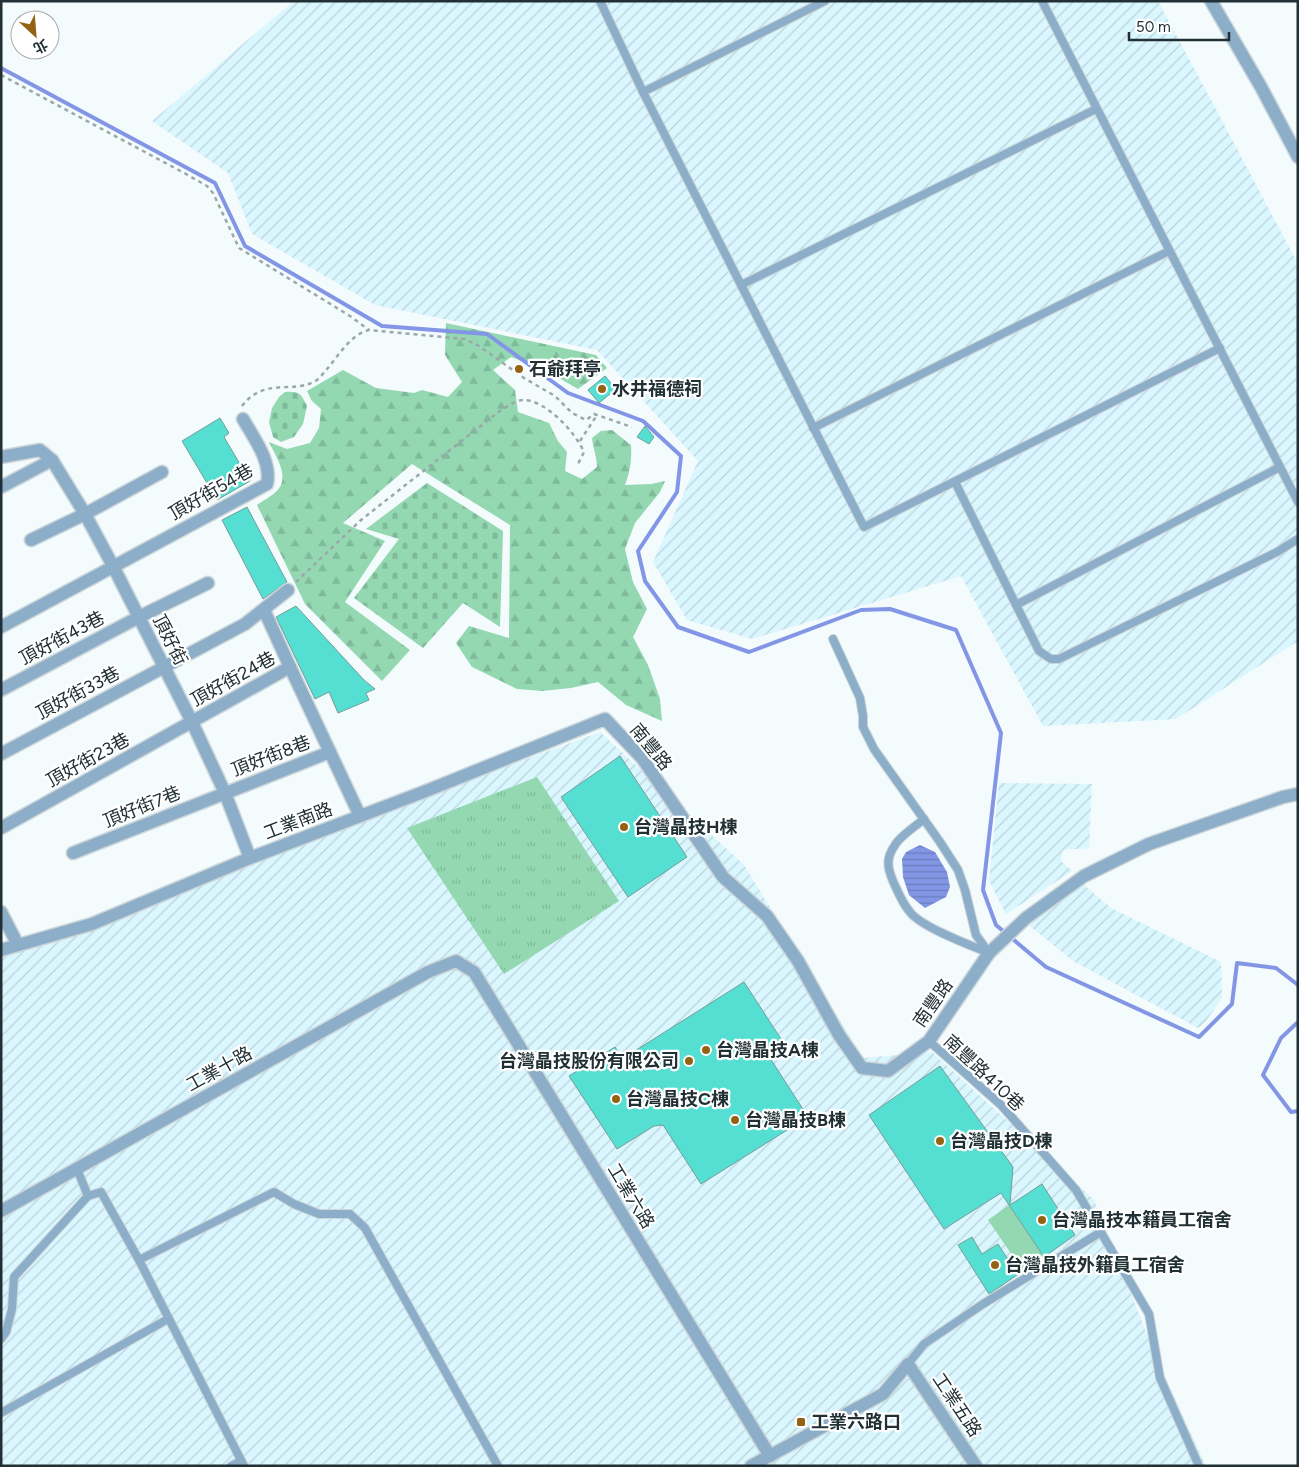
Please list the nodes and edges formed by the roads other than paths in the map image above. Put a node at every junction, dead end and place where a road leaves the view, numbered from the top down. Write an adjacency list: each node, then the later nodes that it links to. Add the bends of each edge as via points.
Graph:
1 (600, 1): 5 (lane)
2 (825, 1): 5 (lane)
3 (1042, 1): 6 (lane)
4 (1211, 1): 7 (street)
5 (643, 92): 9 (lane)
6 (1096, 109): 8 (lane); 9 (lane)
7 (1298, 156)
8 (1169, 251): 10 (lane); 12 (lane)
9 (742, 285): 12 (lane)
10 (1220, 348): 15 (lane); 17 (lane)
11 (243, 419): 23 (street, 頂好街54巷, via 267,467 267,484)
12 (813, 428): 17 (lane, via 864,528)
13 (1, 457): 14 (street, 頂好街, via 40,450)
14 (52, 460): 18 (street); 20 (street, 頂好街)
15 (1280, 467): 19 (lane); 26 (lane)
16 (162, 472): 20 (street)
17 (955, 482): 26 (lane)
18 (1, 487)
19 (1298, 502)
20 (85, 514): 22 (street); 23 (street, 頂好街)
21 (1298, 539): 26 (lane, via 1059,659 1051,659 1039,650)
22 (31, 540)
23 (113, 566): 28 (street, 頂好街); 29 (street)
24 (208, 584): 28 (street, 頂好街43巷)
25 (288, 590): 27 (street, 頂好街33巷)
26 (1016, 605)
27 (264, 610): 31 (street, 頂好街33巷, via 245,624); 32 (street)
28 (139, 617): 31 (street, 頂好街); 33 (street, 頂好街43巷)
29 (1, 627)
30 (833, 639): 41 (lane, via 860,698 863,726 874,749)
31 (164, 667): 35 (street, 頂好街); 36 (street, 頂好街33巷)
32 (290, 668): 35 (street, 頂好街24巷); 37 (street)
33 (1, 690)
34 (606, 719): 40 (street, 工業南路); 50 (street, 南豐路, via 642,758 724,877 768,916 862,1068 888,1071)
35 (192, 722): 38 (street, 頂好街); 42 (street, 頂好街23巷)
36 (5, 752)
37 (330, 752): 38 (street, 頂好街8巷); 40 (street)
38 (225, 793): 43 (street, 頂好街7巷); 44 (street, 頂好街)
39 (1298, 794): 48 (street, 南豐路, via 1149,844 1084,876 1026,918)
40 (360, 816): 44 (street, 工業南路)
41 (924, 820): 48 (lane, via 958,870 976,935); 48 (lane, via 896,843 888,859 898,893 915,918)
42 (1, 828)
43 (73, 853)
44 (250, 858): 46 (street, 工業南路, via 92,924)
45 (1, 912): 46 (street)
46 (18, 945): 47 (street, 工業南路)
47 (1, 950)
48 (988, 953): 50 (street, 南豐路)
49 (456, 961): 51 (street, 工業十路, via 428,972); 60 (street, 工業六路, via 474,972)
50 (929, 1041): 54 (lane, 南豐路410巷, via 1001,1105 1076,1190)
51 (77, 1168): 52 (lane); 53 (street, 工業十路)
52 (88, 1196): 55 (lane, via 101,1192); 57 (lane, via 14,1276 12,1309)
53 (1, 1211)
54 (1101, 1232): 58 (lane, via 924,1344); 66 (lane, 南豐路410巷, via 1149,1314 1160,1378)
55 (139, 1260): 56 (lane); 63 (lane, via 274,1192 319,1214 350,1214 365,1228)
56 (168, 1319): 59 (lane); 61 (lane)
57 (1, 1339)
58 (908, 1364): 60 (street, via 883,1394); 65 (street, 工業五路)
59 (1, 1413)
60 (770, 1456): 64 (street)
61 (243, 1463): 62 (lane)
62 (232, 1466)
63 (498, 1466)
64 (751, 1466)
65 (976, 1466)
66 (1198, 1466)

